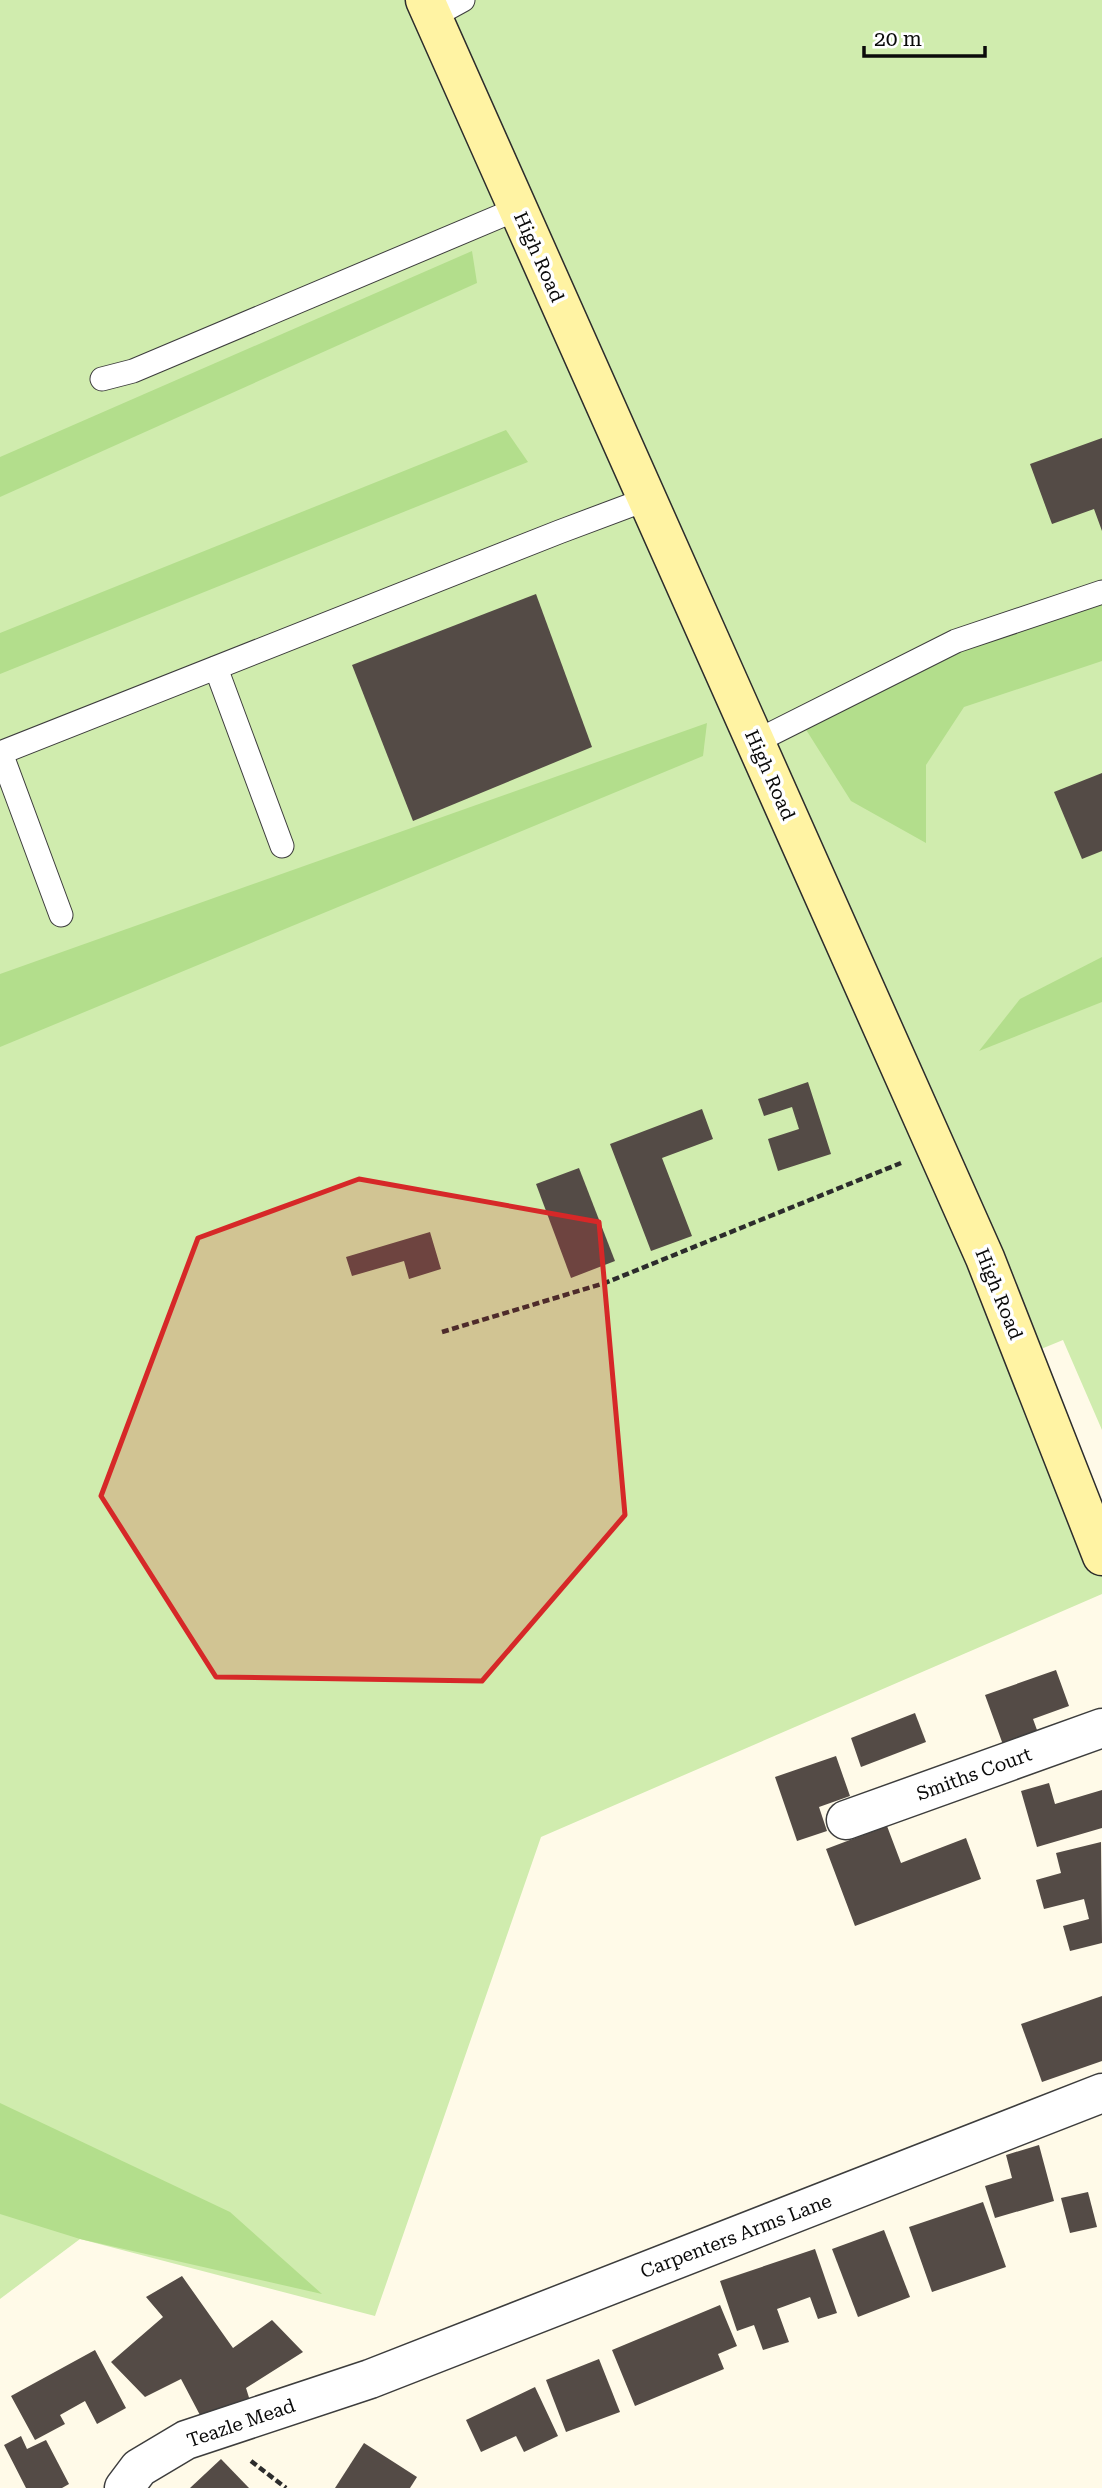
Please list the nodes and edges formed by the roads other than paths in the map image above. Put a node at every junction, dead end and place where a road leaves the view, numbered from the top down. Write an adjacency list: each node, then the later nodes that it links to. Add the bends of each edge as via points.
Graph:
1 (440, 6): 2 (main road, High Road)
2 (517, 209): 3 (lane, via 133,371); 4 (main road, High Road)
3 (102, 379)
4 (647, 499): 6 (lane); 7 (main road, High Road)
5 (1102, 592): 7 (lane, via 956,641)
6 (216, 668): 8 (lane); 9 (lane)
7 (755, 742): 11 (main road, High Road, via 985,1258)
8 (0, 753): 10 (lane)
9 (282, 846)
10 (61, 915)
11 (1102, 1556)
12 (1102, 1728): 13 (street, Smiths Court)
13 (846, 1820)
14 (1102, 2093): 15 (street, Carpenters Arms Lane)
15 (370, 2379): 16 (street, Teazle Mead, via 186,2440 139,2468)
16 (124, 2488)

